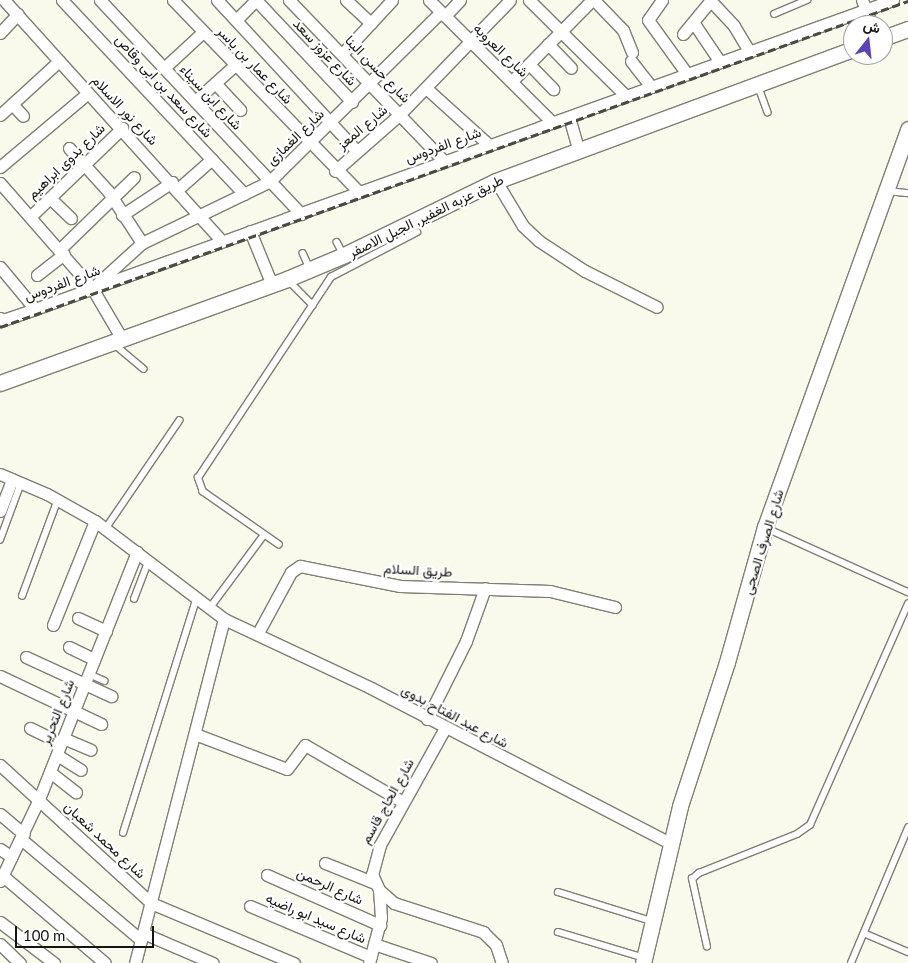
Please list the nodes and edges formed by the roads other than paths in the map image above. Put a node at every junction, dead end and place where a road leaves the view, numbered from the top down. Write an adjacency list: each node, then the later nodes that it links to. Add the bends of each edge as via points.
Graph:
1 (4, 0): 22 (street, شارع نور الاسلام)
2 (62, 0): 73 (street, شارع سعد بن ابى وقاص)
3 (100, 0): 43 (street, شارع ابن سيناء)
4 (173, 0): 30 (street, شارع عمار بن ياسر)
5 (217, 0): 25 (street)
6 (256, 0): 25 (street); 56 (street, شارع عزوز سعد)
7 (289, 0): 37 (street, شارع حسن البنا)
8 (346, 0): 27 (street)
9 (392, 0): 27 (street)
10 (429, 0): 23 (street, شارع العروبه)
11 (460, 0): 23 (street, شارع الغمازى)
12 (510, 0): 34 (street, شارع المعز)
13 (528, 0): 29 (street)
14 (575, 0): 21 (street)
15 (593, 0): 21 (street); 50 (street, via 623,30 632,57)
16 (662, 0): 45 (street, via 648,20)
17 (711, 0): 26 (street); 36 (street, via 734,26)
18 (807, 0): 24 (lane)
19 (893, 0): 20 (street, شارع الفردوس)
20 (864, 5): 36 (street, شارع الفردوس)
21 (583, 9): 29 (street)
22 (18, 14): 31 (street); 39 (street, شارع نور الاسلام)
23 (443, 14): 34 (street, شارع العروبه); 48 (street, شارع الغمازى)
24 (774, 14)
25 (236, 20): 65 (street)
26 (692, 22): 32 (street); 40 (street)
27 (371, 23): 37 (street)
28 (908, 29): 33 (street)
29 (562, 30): 35 (street); 54 (street)
30 (203, 32): 42 (street, شارع عمار بن ياسر); 43 (street)
31 (0, 33)
32 (683, 34)
33 (893, 34)
34 (470, 41): 46 (street, شارع العروبه); 51 (street, شارع المعز)
35 (548, 44): 41 (street); 44 (street)
36 (749, 51): 40 (street, شارع الفردوس)
37 (343, 53): 48 (street, شارع حسن البنا)
38 (843, 53): 49 (street, طريق عزبه الغفير, الجبل الاصفر)
39 (59, 61): 53 (street, شارع نور الاسلام); 57 (street)
40 (720, 62): 45 (street, شارع الفردوس)
41 (529, 64): 46 (street); 52 (street)
42 (235, 65): 47 (street); 68 (street, شارع عمار بن ياسر)
43 (164, 68): 55 (street, شارع ابن سيناء)
44 (571, 68)
45 (687, 74): 50 (street, شارع الفردوس)
46 (512, 81): 64 (street, شارع العروبه)
47 (215, 83): 55 (street); 58 (street)
48 (372, 83): 56 (street, شارع الغمازى); 61 (street, شارع حسن البنا)
49 (757, 84): 59 (lane); 71 (street, طريق عزبه الغفير, الجبل الاصفر)
50 (651, 87): 54 (street, شارع الفردوس)
51 (426, 88): 61 (street, شارع المعز); 69 (street)
52 (553, 88)
53 (88, 93): 66 (street, شارع نور الاسلام); 76 (street)
54 (626, 96): 63 (street, شارع الفردوس)
55 (195, 102): 79 (street, شارع ابن سيناء)
56 (352, 102): 65 (street, شارع الغمازى)
57 (12, 104): 60 (street); 62 (street)
58 (240, 110)
59 (768, 112)
60 (0, 114)
61 (400, 114): 72 (street, شارع المعز); 74 (street, شارع حسن البنا)
62 (23, 116)
63 (569, 117): 64 (street, شارع الفردوس); 71 (street)
64 (552, 122): 69 (street, شارع الفردوس)
65 (331, 123): 68 (street, شارع الغمازى); 72 (street)
66 (122, 128): 75 (street, شارع بدوى ابراهيم); 82 (street, شارع نور الاسلام)
67 (908, 129): 83 (street, شارع الصرف الصحى)
68 (310, 144): 77 (street, شارع عمار بن ياسر); 79 (street, شارع الغمازى)
69 (488, 144): 74 (street, شارع الفردوس)
70 (70, 148): 75 (street)
71 (578, 148): 80 (street, طريق عزبه الغفير, الجبل الاصفر)
72 (357, 151): 77 (street, شارع المعز)
73 (212, 158): 82 (street); 86 (street, شارع سعد بن ابى وقاص)
74 (443, 160): 84 (street, شارع الفردوس)
75 (84, 164): 87 (street, شارع بدوى ابراهيم); 88 (street, via 108,191)
76 (0, 167)
77 (334, 171): 84 (street, شارع عمار بن ياسر)
78 (134, 177): 88 (street)
79 (270, 181): 86 (street, شارع الغمازى); 89 (street, شارع ابن سيناء)
80 (496, 181): 101 (street, طريق عزبه الغفير, الجبل الاصفر); 109 (street, via 523,226 540,242 585,271)
81 (0, 183): 92 (street)
82 (175, 186): 90 (street); 91 (street, شارع نور الاسلام)
83 (887, 191): 85 (lane); 121 (street, شارع الصرف الصحى)
84 (359, 192): 89 (street, شارع الفردوس)
85 (908, 193)
86 (244, 194): 91 (street, شارع الغمازى)
87 (50, 198): 92 (street, شارع بدوى ابراهيم); 93 (street)
88 (111, 199): 90 (street); 99 (street)
89 (301, 214): 94 (street, شارع الفردوس)
90 (122, 215): 98 (street)
91 (200, 215): 96 (street, شارع نور الاسلام); 98 (street, شارع الغمازى)
92 (31, 216): 99 (street)
93 (71, 218)
94 (250, 231): 96 (street, شارع الفردوس); 106 (street)
95 (417, 232): 108 (lane, via 337,272)
96 (222, 241): 107 (street, شارع الفردوس)
97 (336, 242): 101 (lane)
98 (142, 243): 107 (street, شارع الغمازى)
99 (62, 252): 104 (street); 107 (street)
100 (302, 253): 103 (lane)
101 (344, 255): 103 (street, طريق عزبه الغفير, الجبل الاصفر)
102 (0, 267): 110 (street)
103 (310, 270): 105 (street, طريق عزبه الغفير, الجبل الاصفر)
104 (37, 275)
105 (288, 279): 106 (street, طريق عزبه الغفير, الجبل الاصفر); 108 (lane)
106 (272, 285): 112 (street, طريق عزبه الغفير, الجبل الاصفر)
107 (92, 288): 110 (street, شارع الفردوس); 112 (street)
108 (313, 305): 123 (lane, via 198,478 203,492)
109 (657, 307)
110 (35, 309): 111 (street, شارع الفردوس)
111 (1, 319)
112 (117, 340): 113 (lane); 114 (street, طريق عزبه الغفير, الجبل الاصفر)
113 (144, 369)
114 (0, 383)
115 (179, 422): 122 (lane)
116 (0, 474): 117 (street, شارع عبد الفتاح بدوى)
117 (17, 481): 118 (street, شارع عبد الفتاح بدوى); 119 (street); 124 (lane)
118 (58, 499): 120 (street, شارع عبد الفتاح بدوى); 130 (lane)
119 (0, 510)
120 (95, 521): 122 (street, شارع عبد الفتاح بدوى); 138 (street)
121 (765, 527): 129 (lane); 167 (street, شارع الصرف الصحى)
122 (106, 528): 126 (street, شارع عبد الفتاح بدوى)
123 (264, 534): 125 (lane); 135 (lane)
124 (0, 540)
125 (279, 545)
126 (137, 552): 127 (street, شارع عبد الفتاح بدوى); 139 (street, شارع التحرير)
127 (148, 562): 131 (lane); 132 (street, شارع عبد الفتاح بدوى)
128 (485, 588): 134 (street, طريق السلام, via 550,591); 140 (street, طريق السلام, via 400,586 300,566 291,572); 149 (street, via 463,647)
129 (908, 592)
130 (22, 596)
131 (134, 599)
132 (196, 600): 135 (street, شارع عبد الفتاح بدوى); 165 (lane)
133 (908, 604): 185 (lane, via 810,825 797,834 699,873 692,879)
134 (615, 607)
135 (209, 609): 137 (street, شارع عبد الفتاح بدوى)
136 (78, 618): 139 (street)
137 (224, 619): 140 (street, شارع عبد الفتاح بدوى); 153 (street)
138 (53, 624)
139 (106, 630): 143 (street, شارع التحرير)
140 (258, 633): 149 (street, شارع عبد الفتاح بدوى)
141 (68, 647): 143 (street)
142 (26, 658): 145 (street)
143 (94, 660): 145 (street, شارع التحرير)
144 (0, 676): 148 (street)
145 (87, 679): 146 (lane); 147 (street); 148 (street, شارع التحرير)
146 (105, 681)
147 (111, 696)
148 (73, 713): 150 (street); 154 (street, شارع التحرير)
149 (427, 719): 152 (street, شارع عبد الفتاح بدوى)
150 (101, 724)
151 (30, 728): 154 (street)
152 (445, 728): 162 (street, شارع الحاج قاسم); 167 (street, شارع عبد الفتاح بدوى)
153 (195, 734): 162 (street, via 287,769 305,745); 175 (street)
154 (62, 740): 155 (street); 156 (street, شارع التحرير)
155 (92, 750)
156 (57, 755): 158 (street); 159 (street, شارع التحرير)
157 (0, 765): 161 (street, شارع محمد شعبان)
158 (81, 770)
159 (50, 772): 160 (street); 161 (street, شارع التحرير)
160 (76, 792)
161 (39, 799): 166 (street, شارع التحرير); 175 (street, شارع محمد شعبان)
162 (403, 802): 173 (street, شارع الحاج قاسم, via 374,856)
163 (0, 814): 166 (street)
164 (908, 828): 181 (lane)
165 (123, 833)
166 (22, 836): 169 (street, شارع التحرير); 182 (street)
167 (670, 843): 177 (street, شارع الصرف الصحى)
168 (0, 849): 169 (street)
169 (12, 857): 172 (street, شارع التحرير)
170 (325, 862): 173 (street)
171 (267, 875): 179 (street, شارع الرحمن)
172 (1, 879): 191 (street)
173 (377, 886): 179 (street, شارع الحاج قاسم, via 382,909); 196 (street, via 394,903 483,932 496,945)
174 (558, 892): 177 (lane)
175 (151, 903): 182 (street); 194 (street, via 216,924)
176 (250, 906): 187 (street, شارع سيد ابو راضيه)
177 (652, 921): 188 (street, شارع الصرف الصحى)
178 (0, 922): 190 (street)
179 (380, 925): 184 (street, شارع الحاج قاسم)
180 (558, 932): 188 (lane)
181 (864, 933): 186 (lane); 197 (lane)
182 (142, 937): 192 (street); 193 (street)
183 (0, 944): 189 (street)
184 (374, 944): 187 (street, شارع الحاج قاسم); 195 (street)
185 (707, 947)
186 (908, 952)
187 (370, 960)
188 (643, 960)
189 (20, 963)
190 (54, 963)
191 (104, 963)
192 (135, 963)
193 (212, 963)
194 (294, 963)
195 (431, 963)
196 (502, 963)
197 (851, 963)

